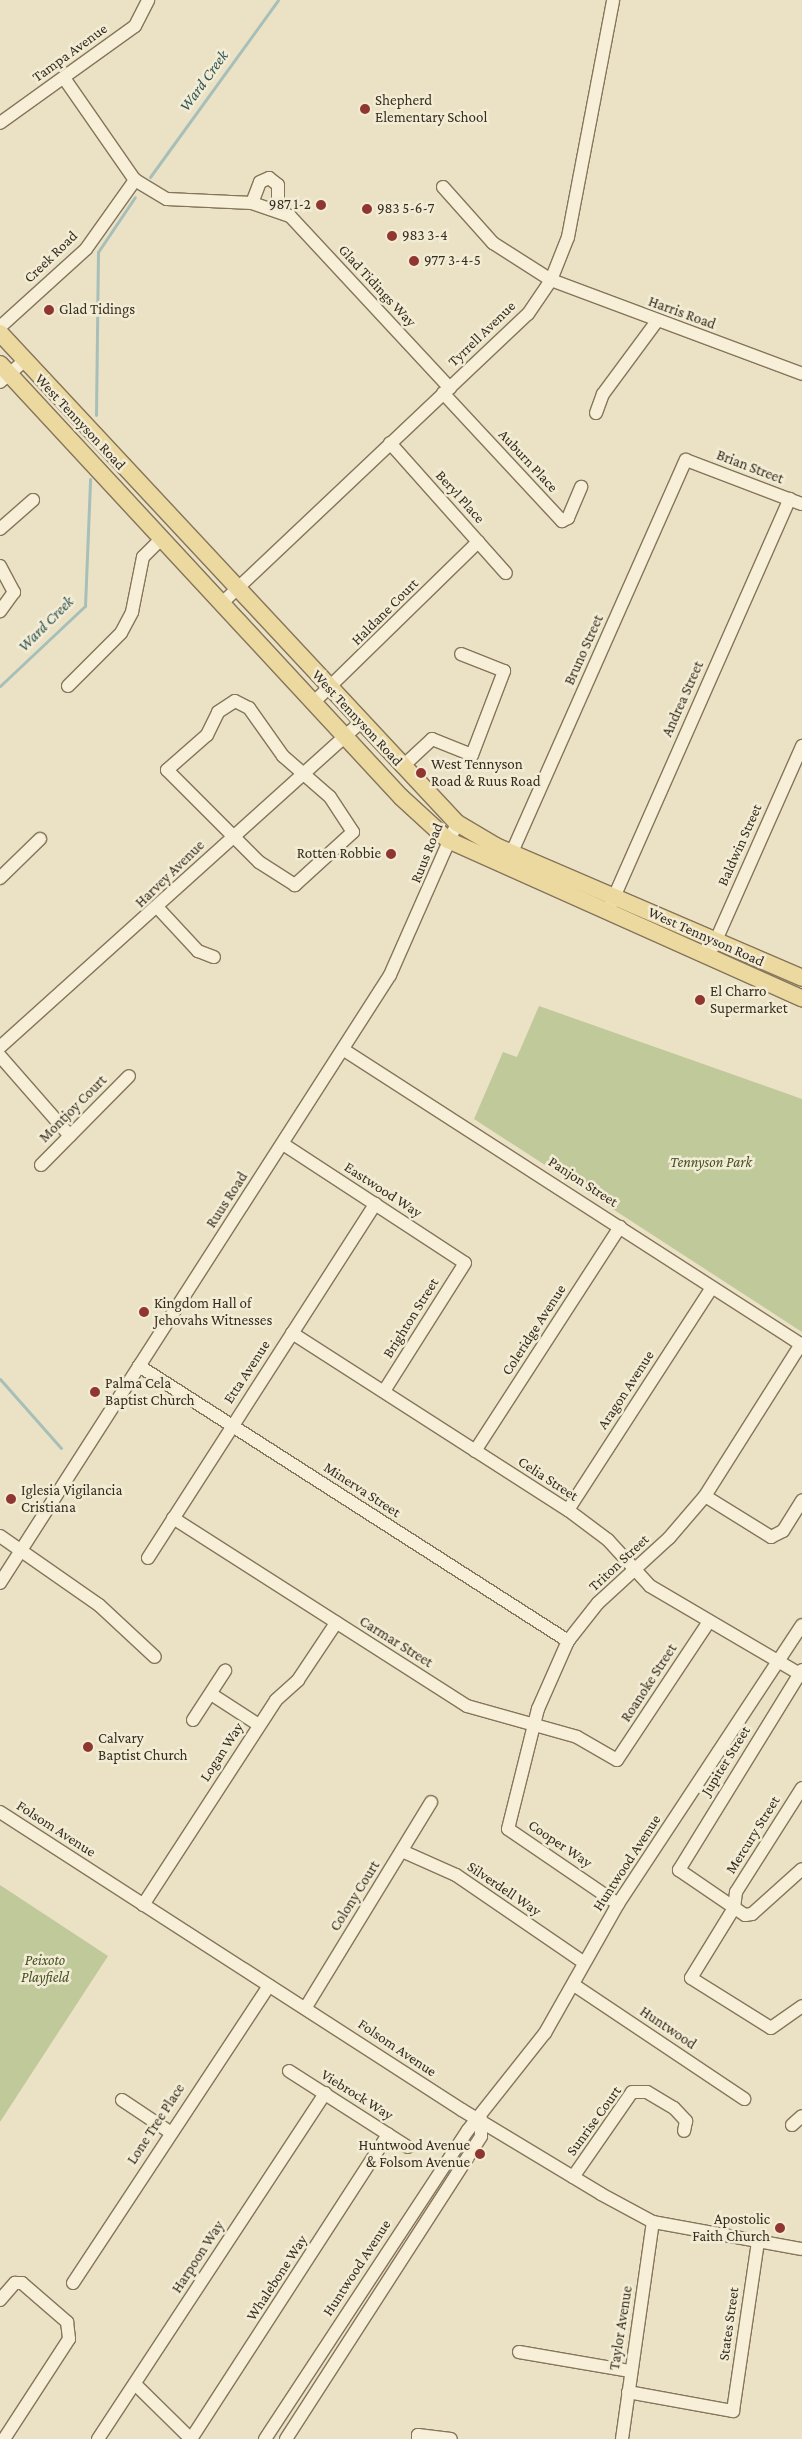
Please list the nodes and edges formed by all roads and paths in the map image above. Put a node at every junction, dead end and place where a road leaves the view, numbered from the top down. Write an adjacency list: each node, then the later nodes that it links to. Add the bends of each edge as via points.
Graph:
1 (148, 0): 3 (street, Tampa Avenue, via 135,26)
2 (613, 0): 9 (street, Tyrrell Avenue, via 568,237)
3 (64, 78): 4 (street, Tampa Avenue); 5 (street, Glad Tidings Way)
4 (0, 123)
5 (135, 180): 7 (street, Glad Tidings Way, via 167,199); 11 (street, Creek Road, via 86,249)
6 (443, 187): 9 (street, Harris Road, via 493,243)
7 (252, 203): 8 (street, Glad Tidings Way); 8 (street, via 260,182 269,178 278,185)
8 (278, 210): 16 (street, Glad Tidings Way, via 290,216)
9 (551, 280): 10 (street, Harris Road); 16 (street, Tyrrell Avenue, via 528,314)
10 (657, 321): 15 (street, Harris Road); 17 (street, via 602,394)
11 (0, 327)
12 (0, 333): 13 (main road, West Tennyson Road)
13 (24, 361): 14 (street); 28 (main road, West Tennyson Road)
14 (3, 373): 24 (main road, West Tennyson Road)
15 (802, 374)
16 (446, 391): 18 (street, Tyrrell Avenue); 20 (street, Auburn Place, via 562,521 568,518)
17 (596, 413)
18 (390, 443): 25 (street, Beryl Place); 28 (street, Tyrrell Avenue)
19 (686, 460): 22 (street, Brian Street); 44 (street, Bruno Street)
20 (581, 487)
21 (33, 500): 23 (street)
22 (796, 501): 46 (street, Andrea Street)
23 (0, 529)
24 (162, 538): 29 (main road, West Tennyson Road); 32 (street, via 143,557 132,612 121,633)
25 (478, 542): 27 (street, Beryl Place); 33 (street, Haldane Court)
26 (0, 566): 30 (street, via 14,592)
27 (506, 573)
28 (236, 588): 29 (street, Tyrrell Avenue); 33 (main road, West Tennyson Road)
29 (222, 603): 34 (main road, West Tennyson Road)
30 (0, 611)
31 (461, 654): 38 (street, via 504,671 472,755 432,739)
32 (68, 686)
33 (330, 688): 34 (street, Haldane Court); 35 (main road, West Tennyson Road)
34 (313, 703): 36 (main road, West Tennyson Road)
35 (360, 722): 36 (street, Harvey Avenue); 38 (main road, West Tennyson Road)
36 (345, 737): 39 (street, Harvey Avenue); 43 (main road, West Tennyson Road)
37 (802, 746): 49 (street, Baldwin Street)
38 (402, 767): 40 (main road, West Tennyson Road)
39 (302, 774): 41 (street, Harvey Avenue); 41 (street, via 330,797 353,832 295,885 263,865); 41 (street, via 249,708 234,701 218,712 207,735 167,770)
40 (457, 823): 43 (street, Ruus Road); 44 (main road, West Tennyson Road)
41 (232, 836): 47 (street, Harvey Avenue)
42 (40, 839): 45 (street)
43 (448, 840): 48 (main road, West Tennyson Road); 55 (street, Ruus Road, via 415,926)
44 (512, 852): 46 (main road, West Tennyson Road)
45 (0, 878)
46 (614, 897): 48 (street, Andrea Street); 49 (main road, West Tennyson Road)
47 (158, 908): 50 (street, via 198,951); 54 (street, Harvey Avenue)
48 (607, 913): 51 (main road, West Tennyson Road)
49 (716, 941): 51 (street, Baldwin Street); 52 (main road, West Tennyson Road)
50 (214, 957)
51 (709, 957): 53 (main road, West Tennyson Road)
52 (802, 978)
53 (802, 998)
54 (0, 1047)
55 (344, 1050): 59 (street, Ruus Road); 62 (street, Panjon Street)
56 (0, 1056): 58 (street)
57 (129, 1076): 58 (street, Montjoy Court)
58 (70, 1136): 60 (street, Montjoy Court)
59 (283, 1144): 61 (street, Eastwood Way); 67 (street, Ruus Road)
60 (41, 1166)
61 (374, 1204): 63 (street, Eastwood Way); 65 (street, Etta Avenue)
62 (620, 1227): 64 (street, Panjon Street); 70 (street, Coleridge Avenue)
63 (465, 1263): 68 (street, Brighton Street)
64 (712, 1287): 66 (street, Panjon Street); 73 (street, Aragon Avenue)
65 (292, 1333): 68 (street, Celia Street); 69 (street, Etta Avenue)
66 (802, 1345): 71 (street, Triton Street)
67 (139, 1366): 69 (street, Minerva Street); 76 (street, Ruus Road)
68 (384, 1390): 70 (street, Celia Street)
69 (232, 1426): 74 (street, Etta Avenue); 83 (street, Minerva Street)
70 (475, 1451): 73 (street, Celia Street)
71 (705, 1496): 72 (street, via 771,1537 784,1531); 78 (street, Triton Street, via 669,1538)
72 (802, 1501)
73 (568, 1510): 78 (street, Celia Street, via 608,1540)
74 (173, 1518): 77 (street, Etta Avenue); 80 (street, Carmar Street)
75 (0, 1536): 76 (street)
76 (20, 1552): 79 (street, Ruus Road); 84 (street, via 100,1605)
77 (148, 1558)
78 (635, 1569): 81 (street, Celia Street, via 650,1586); 83 (street, Triton Street)
79 (0, 1582)
80 (336, 1623): 90 (street, Logan Way, via 298,1680 276,1700); 91 (street, Carmar Street, via 467,1706)
81 (708, 1623): 85 (street, Celia Street); 92 (street, Roanoke Street)
82 (802, 1624): 85 (street, Huntwood Avenue)
83 (568, 1641): 91 (street, Triton Street)
84 (155, 1657)
85 (778, 1662): 87 (street, Celia Street); 99 (street, Huntwood Avenue)
86 (225, 1671): 88 (street)
87 (801, 1673): 101 (street, Jupiter Street, via 679,1870)
88 (210, 1694): 89 (street); 90 (street)
89 (193, 1720)
90 (259, 1725): 100 (street, Logan Way)
91 (534, 1725): 92 (street, Carmar Street, via 577,1737); 96 (street, Triton Street)
92 (618, 1760)
93 (802, 1788): 101 (street, Mercury Street, via 736,1892)
94 (431, 1802): 97 (street, Colony Court)
95 (0, 1812): 100 (street, Folsom Avenue)
96 (508, 1829): 99 (street, Cooper Way)
97 (402, 1851): 102 (street, Silverdell Way, via 456,1875); 106 (street, Colony Court)
98 (802, 1869): 101 (street, via 752,1914)
99 (618, 1904): 102 (street, Huntwood Avenue)
100 (143, 1905): 104 (street, Folsom Avenue)
101 (734, 1908): 105 (street, Mercury Street, via 691,1978 771,2028)
102 (583, 1962): 103 (street, Huntwood Avenue)
103 (574, 1984): 109 (street, Huntwood); 112 (street, Huntwood Avenue, via 545,2033)
104 (269, 1986): 106 (street, Folsom Avenue); 115 (street, Lone Tree Place)
105 (802, 2006)
106 (306, 2007): 112 (street, Folsom Avenue)
107 (289, 2071): 108 (street, Viebrock Way)
108 (325, 2093): 116 (street, Viebrock Way); 126 (street, Harpoon Way)
109 (744, 2099)
110 (122, 2100): 115 (street)
111 (802, 2116): 113 (street)
112 (481, 2119): 118 (street, Folsom Avenue); 132 (street, Huntwood Avenue, via 468,2130); 133 (street, Huntwood Avenue, via 481,2136)
113 (792, 2125)
114 (684, 2131): 118 (street, Sunrise Court, via 686,2121 674,2108 647,2092 632,2092)
115 (170, 2132): 122 (street, Lone Tree Place)
116 (388, 2134): 117 (street, Viebrock Way); 131 (street, Whalebone Way)
117 (408, 2147)
118 (573, 2178): 119 (street, Folsom Avenue)
119 (652, 2222): 120 (street, Folsom Avenue); 125 (street, Taylor Avenue)
120 (758, 2242): 121 (street, Folsom Avenue); 127 (street, States Street, via 733,2411)
121 (802, 2249)
122 (73, 2283)
123 (0, 2300): 129 (street, via 15,2283 22,2283 67,2322 69,2339)
124 (519, 2352): 125 (street)
125 (630, 2371): 127 (street, Taylor Avenue)
126 (135, 2384): 130 (street, Harpoon Way); 131 (street, Whalebone Way)
127 (628, 2392): 135 (street, Taylor Avenue)
128 (418, 2437): 134 (street)
129 (4, 2439)
130 (98, 2439)
131 (191, 2439)
132 (265, 2439)
133 (286, 2439)
134 (451, 2439)
135 (622, 2439)

